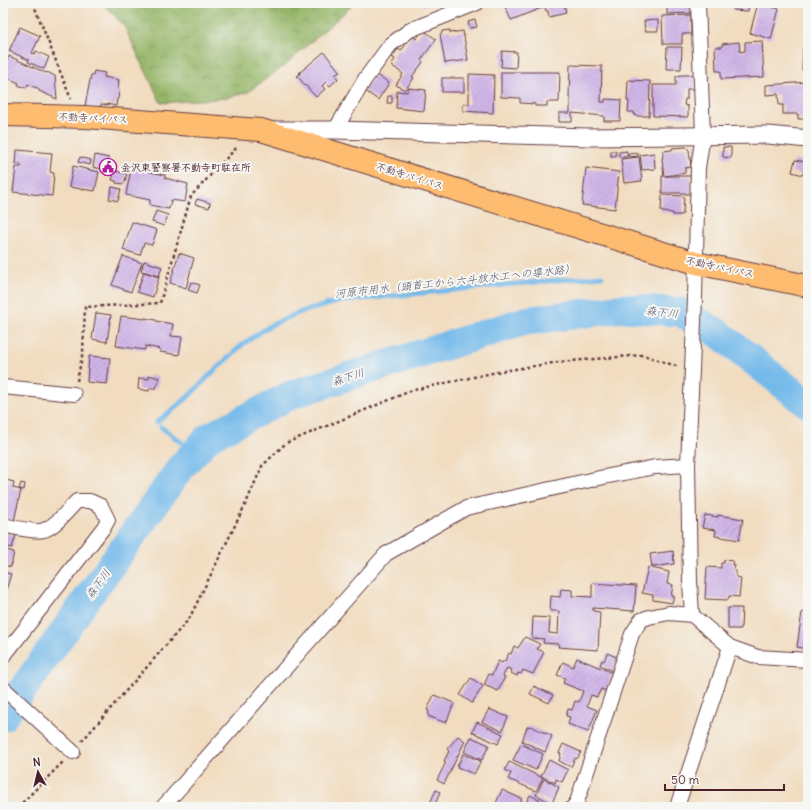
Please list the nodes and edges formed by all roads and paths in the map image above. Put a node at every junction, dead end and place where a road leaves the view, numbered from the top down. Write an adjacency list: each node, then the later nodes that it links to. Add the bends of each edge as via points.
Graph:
1 (33, 3): 5 (path, via 74,107)
2 (477, 3): 7 (street, via 410,30 390,45 365,79)
3 (698, 3): 8 (street)
4 (3, 115): 5 (highway, 不動寺バイパス)
5 (85, 117): 6 (highway, 不動寺バイパス)
6 (261, 130): 7 (street); 10 (highway, 不動寺バイパス); 14 (path, via 241,143 190,196 160,303 85,307 83,352)
7 (334, 130): 8 (street, via 589,137)
8 (704, 135): 9 (street, via 768,135); 10 (street, via 698,168)
9 (808, 139)
10 (696, 263): 11 (highway, 不動寺バイパス); 12 (street)
11 (808, 286)
12 (692, 371): 15 (street); 22 (path, via 643,355 559,362 497,372 413,390 286,443 262,466 189,619)
13 (3, 388): 14 (street)
14 (74, 394)
15 (688, 465): 17 (street); 24 (street, via 655,467 466,508 386,554)
16 (3, 525): 19 (street, via 43,530 58,522 77,501 90,501 101,506 108,520)
17 (692, 615): 18 (street); 25 (street, via 669,613 649,617 641,620 632,634 577,802)
18 (730, 647): 20 (street, via 758,657); 26 (street)
19 (3, 657)
20 (808, 660)
21 (3, 688): 22 (street)
22 (69, 748): 23 (path)
23 (18, 807)
24 (163, 807)
25 (572, 807)
26 (676, 807)

